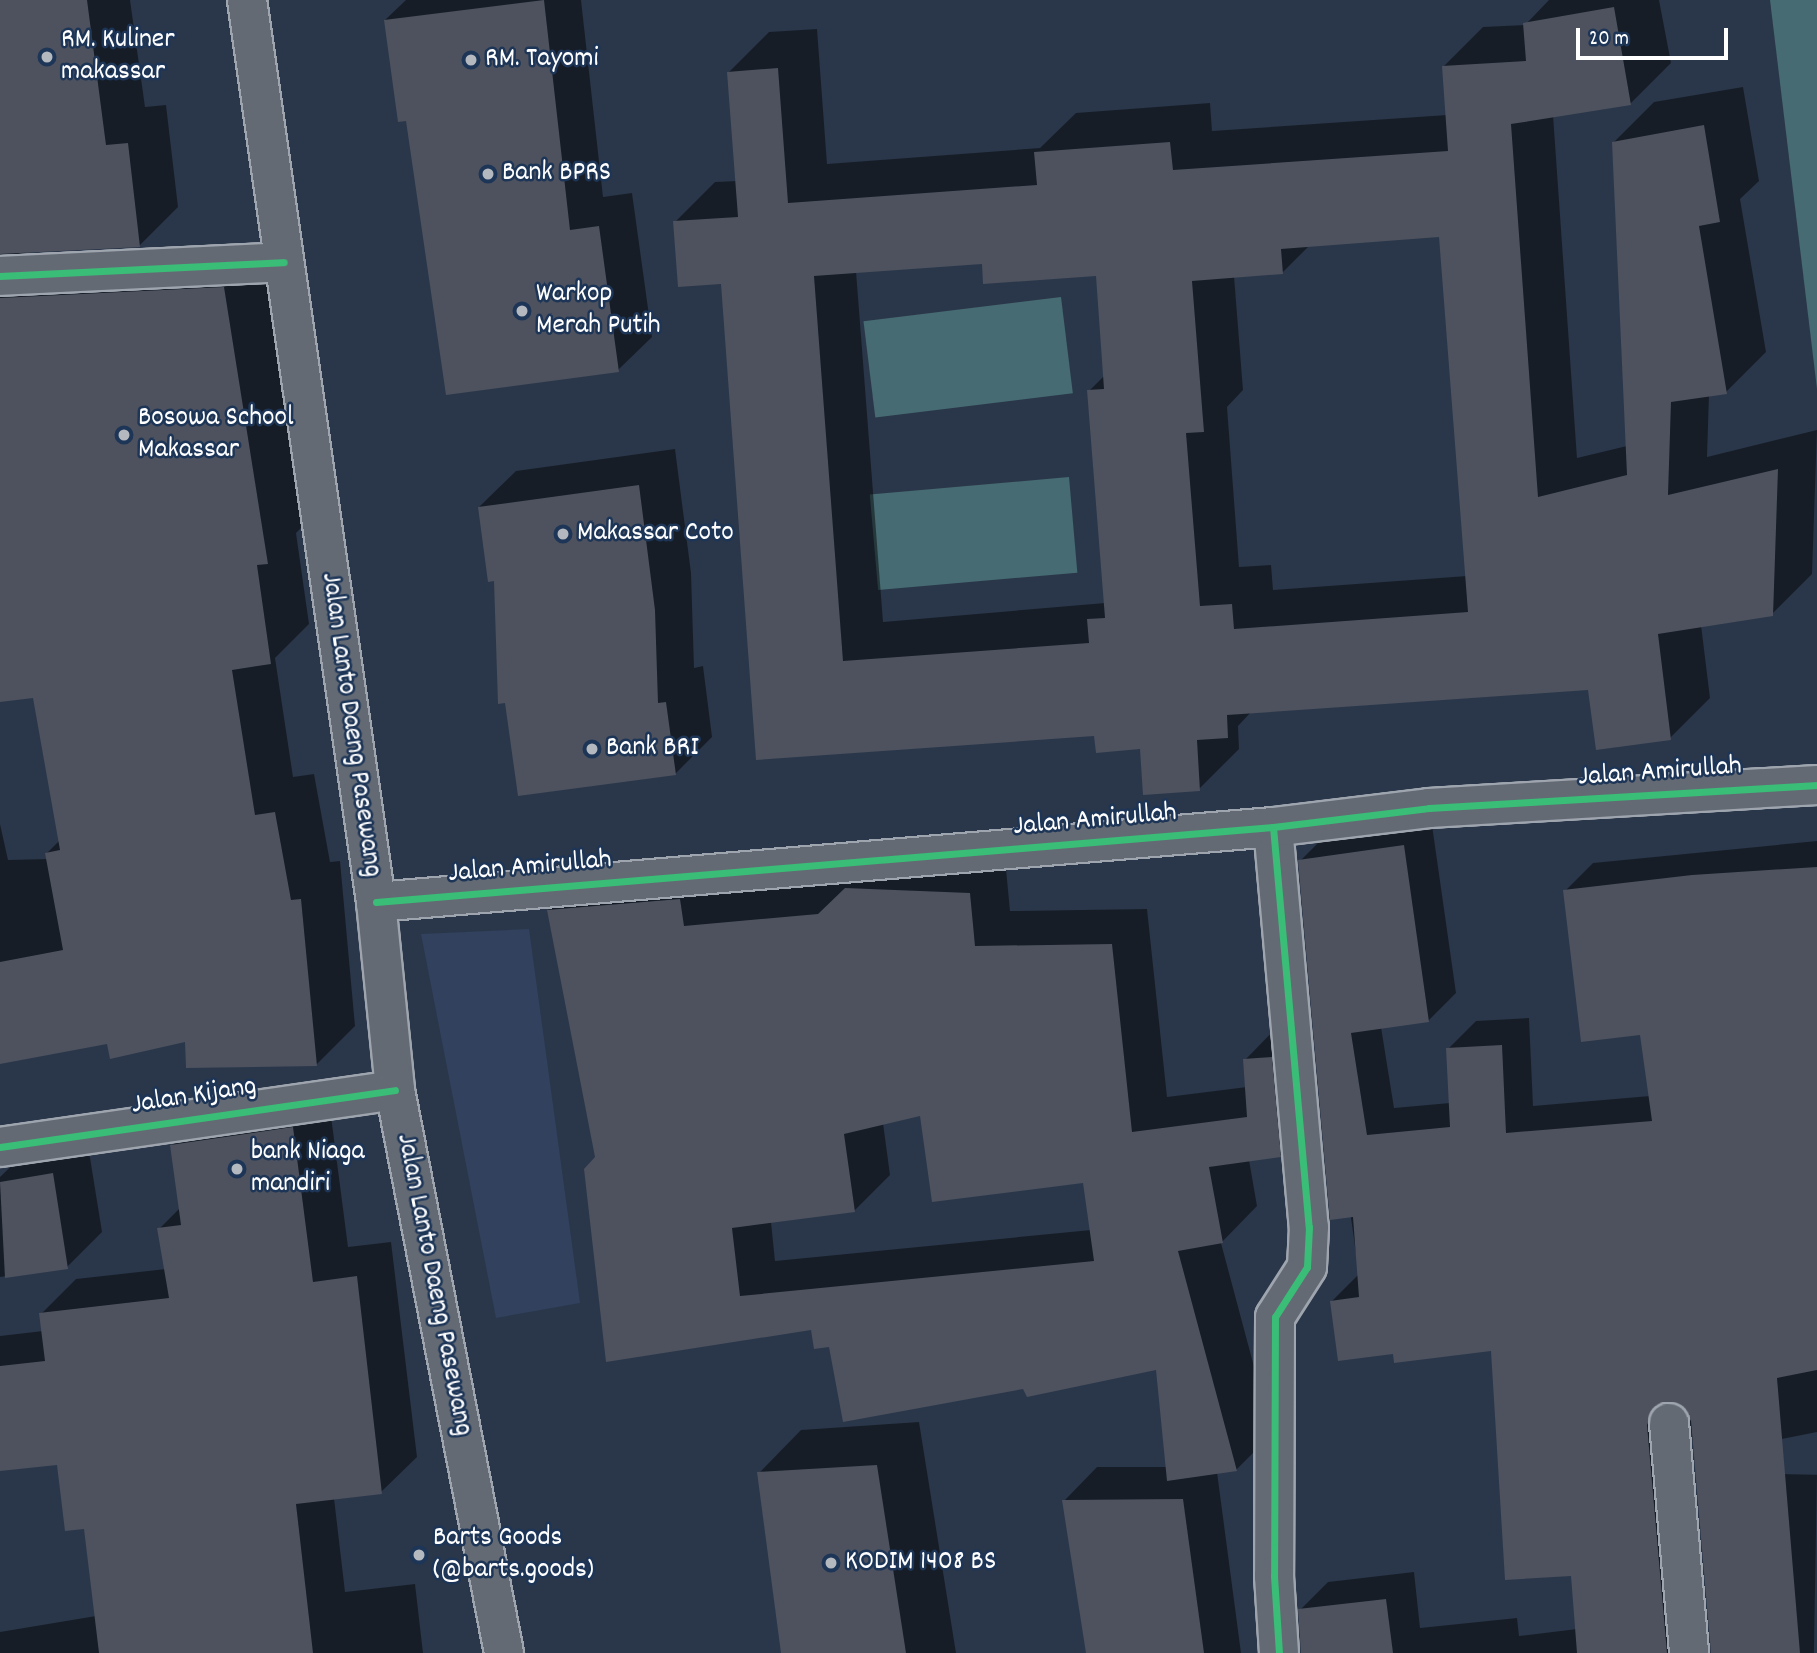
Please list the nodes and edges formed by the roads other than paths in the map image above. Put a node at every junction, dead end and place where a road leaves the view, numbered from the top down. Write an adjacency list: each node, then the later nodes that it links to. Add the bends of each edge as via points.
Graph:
1 (247, 0): 2 (street, Jalan Lanto Daeng Pasewang)
2 (284, 262): 3 (street); 6 (street, Jalan Lanto Daeng Pasewang)
3 (0, 275)
4 (1817, 785): 5 (street, Jalan Amirullah, via 1429,808)
5 (1273, 827): 6 (street, Jalan Amirullah); 11 (street, via 1309,1227 1307,1267 1275,1317 1274,1576)
6 (376, 902): 7 (street, Jalan Lanto Daeng Pasewang)
7 (395, 1090): 8 (street, Jalan Kijang); 10 (street, Jalan Lanto Daeng Pasewang)
8 (0, 1147)
9 (1669, 1423): 12 (street)
10 (504, 1653)
11 (1279, 1653)
12 (1689, 1653)

